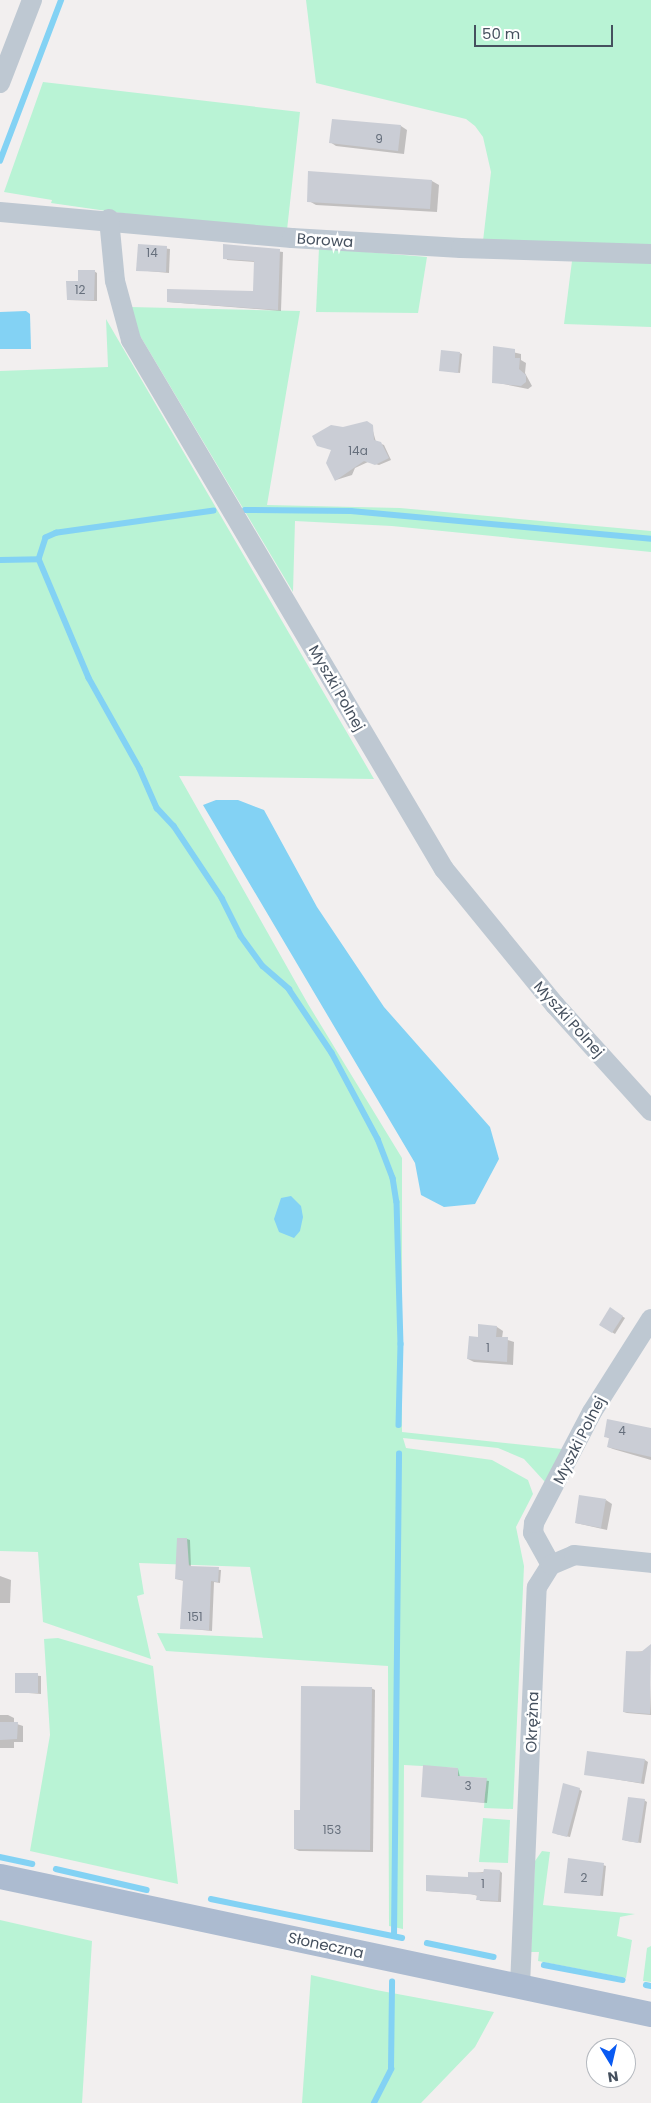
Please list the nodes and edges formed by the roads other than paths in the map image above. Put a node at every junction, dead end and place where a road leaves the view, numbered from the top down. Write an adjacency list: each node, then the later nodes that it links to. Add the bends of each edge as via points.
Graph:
1 (32, 0): 2 (street)
2 (0, 83)
3 (0, 212): 4 (street, Borowa)
4 (109, 219): 5 (street, Borowa, via 301,238 461,248); 6 (street, Myszki Polnej, via 115,281 131,340 444,869 555,1005)
5 (651, 254)
6 (651, 1110)
7 (649, 1326): 9 (street, Myszki Polnej, via 596,1404 534,1523 533,1533)
8 (651, 1562): 9 (street, via 574,1555)
9 (552, 1565): 11 (street, Okrężna, via 537,1587)
10 (0, 1876): 11 (main road, Słoneczna)
11 (520, 1986): 12 (main road, Słoneczna)
12 (651, 2014)

